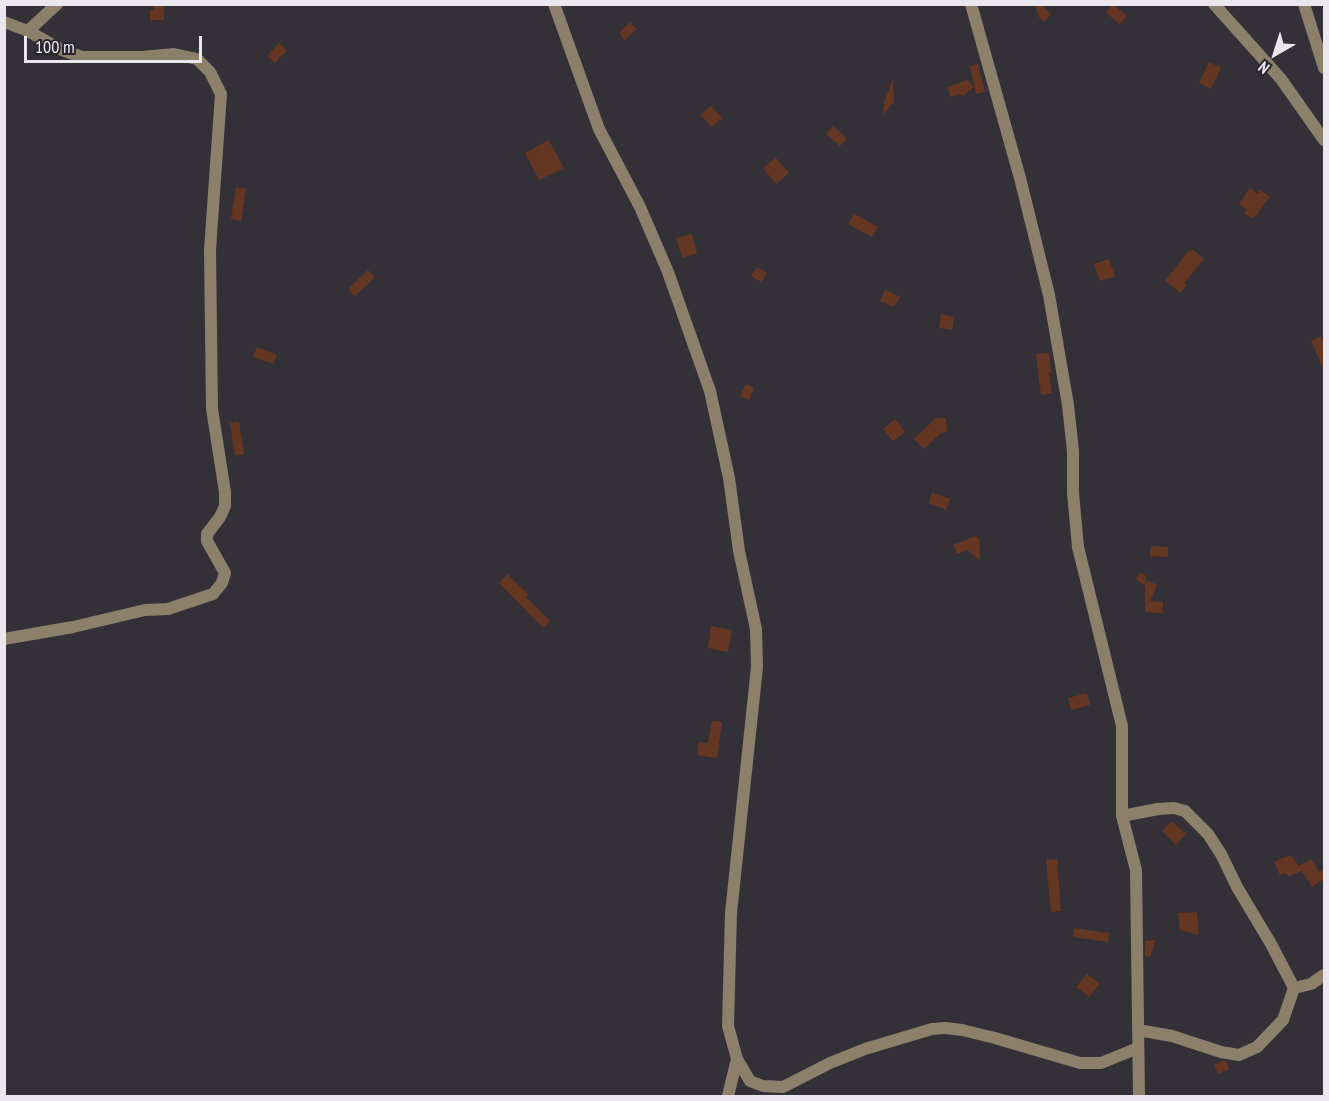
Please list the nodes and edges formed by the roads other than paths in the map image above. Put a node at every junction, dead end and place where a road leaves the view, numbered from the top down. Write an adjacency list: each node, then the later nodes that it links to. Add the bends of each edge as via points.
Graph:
1 (57, 4): 7 (street)
2 (554, 4): 16 (street, via 599,129 640,207 668,272 710,391 756,629 757,667 731,913 728,1026)
3 (971, 4): 11 (street, via 1049,295 1073,451 1078,547 1122,726)
4 (1214, 4): 9 (street, via 1281,79)
5 (1305, 4): 8 (street)
6 (4, 22): 7 (street)
7 (28, 31): 10 (street, via 82,57 174,54 197,59 210,72 221,94 210,250 212,410 225,506 207,534 207,541 225,573 213,594 168,609 145,610)
8 (1324, 68)
9 (1324, 140)
10 (4, 639)
11 (1122, 816): 13 (street, via 1174,808 1185,811 1196,821 1221,854); 14 (street, via 1136,870)
12 (1324, 975): 13 (street, via 1311,984)
13 (1294, 988): 14 (street, via 1283,1020 1257,1047 1239,1055)
14 (1138, 1030): 15 (street)
15 (1138, 1048): 16 (street, via 1101,1063 1080,1063 962,1029 939,1029 866,1049 783,1087 763,1086 750,1080); 18 (street)
16 (737, 1059): 17 (street)
17 (728, 1096)
18 (1139, 1096)

